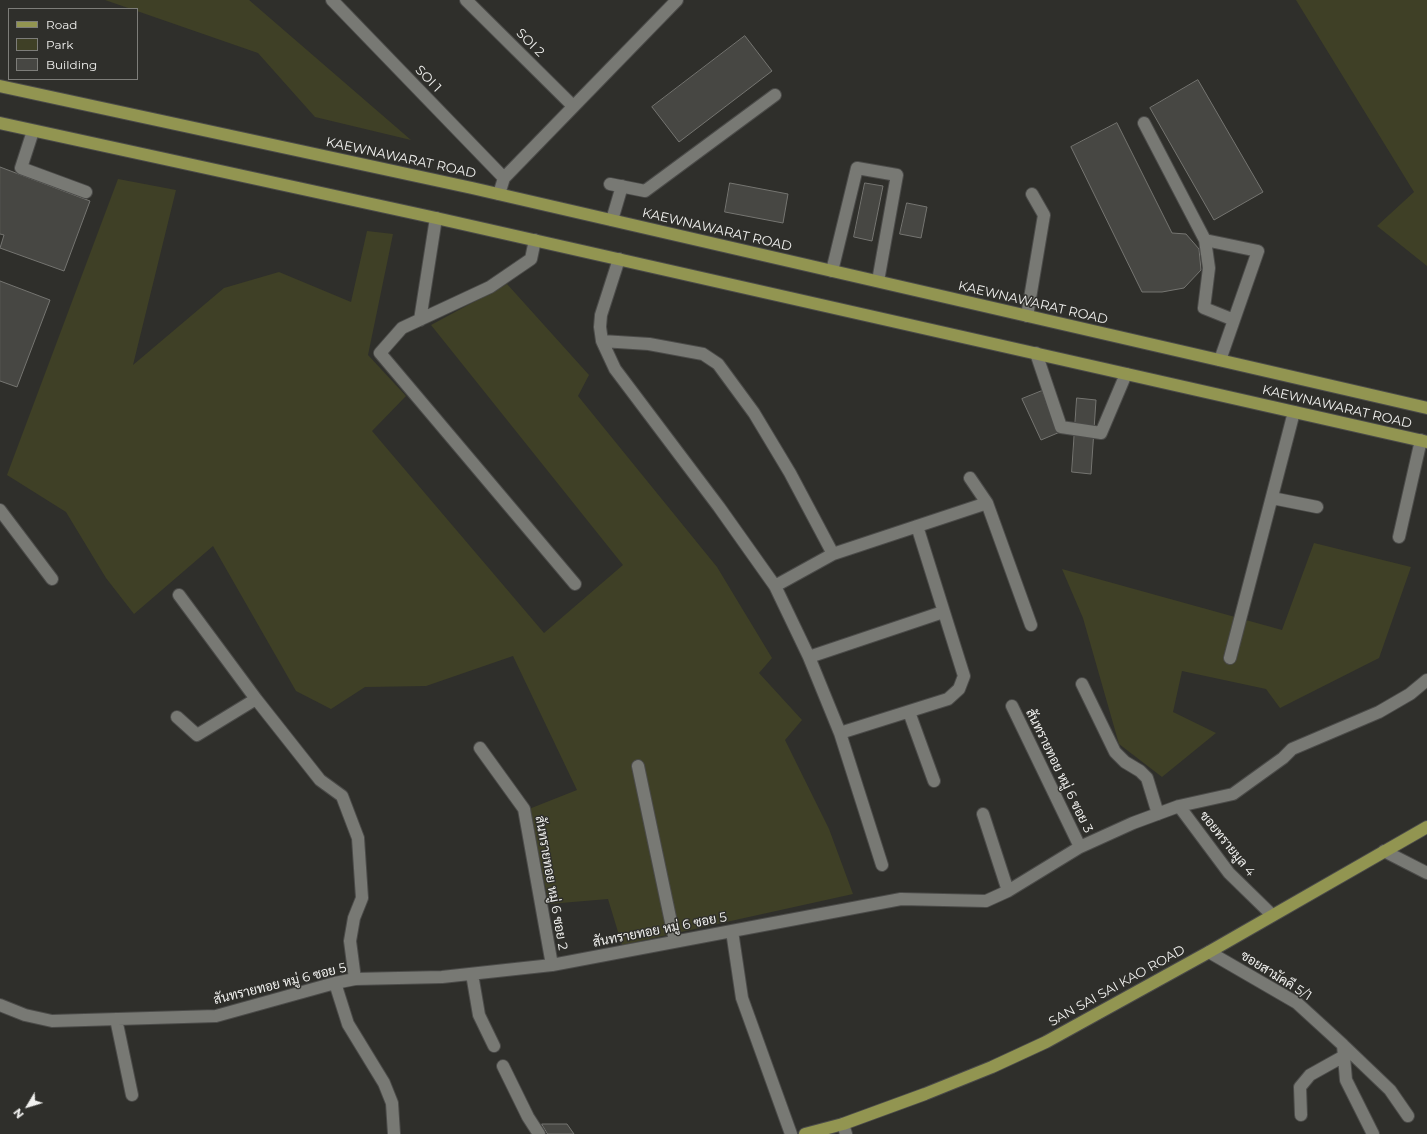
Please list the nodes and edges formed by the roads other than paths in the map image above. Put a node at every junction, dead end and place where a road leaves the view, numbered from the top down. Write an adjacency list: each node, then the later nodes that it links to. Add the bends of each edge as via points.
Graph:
1 (332, 0): 10 (street, SOI 1)
2 (466, 0): 6 (street, SOI 2)
3 (677, 0): 6 (street)
4 (0, 86): 12 (main road, KAEWNAWARAT ROAD)
5 (775, 95): 15 (street, via 644,191 616,185)
6 (573, 106): 10 (street)
7 (0, 123): 9 (main road, KAEWNAWARAT ROAD)
8 (1144, 123): 17 (street)
9 (33, 130): 11 (street, via 21,168); 14 (main road, KAEWNAWARAT ROAD)
10 (504, 178): 12 (street)
11 (86, 192)
12 (499, 194): 15 (main road, KAEWNAWARAT ROAD)
13 (1032, 194): 21 (street, via 1044,215)
14 (436, 218): 16 (main road, KAEWNAWARAT ROAD); 22 (street)
15 (612, 220): 19 (main road, KAEWNAWARAT ROAD)
16 (536, 240): 18 (main road, KAEWNAWARAT ROAD); 22 (street, via 530,260 490,287)
17 (1204, 240): 23 (street, via 1209,268 1204,308); 23 (street, via 1258,251)
18 (619, 259): 24 (street, via 601,315); 25 (main road, KAEWNAWARAT ROAD)
19 (832, 271): 20 (main road, KAEWNAWARAT ROAD); 20 (street, via 857,168 897,175)
20 (878, 281): 21 (main road, KAEWNAWARAT ROAD)
21 (1027, 316): 26 (main road, KAEWNAWARAT ROAD)
22 (420, 320): 40 (street, via 402,328 380,353)
23 (1234, 320): 26 (street)
24 (602, 341): 38 (street, via 649,344 703,354 718,364 754,413 790,473); 41 (street, via 616,369)
25 (1036, 353): 27 (main road, KAEWNAWARAT ROAD); 27 (street, via 1060,427 1101,433)
26 (1220, 360): 28 (main road, KAEWNAWARAT ROAD)
27 (1126, 374): 29 (main road, KAEWNAWARAT ROAD)
28 (1427, 408)
29 (1294, 412): 30 (main road, KAEWNAWARAT ROAD); 32 (street)
30 (1424, 441): 37 (street)
31 (970, 478): 33 (street)
32 (1272, 498): 34 (street); 46 (street)
33 (987, 503): 36 (street); 44 (street)
34 (1317, 507)
35 (0, 510): 39 (street)
36 (917, 526): 38 (street); 43 (street)
37 (1399, 537)
38 (833, 554): 41 (street)
39 (52, 579)
40 (575, 584)
41 (775, 586): 45 (street)
42 (179, 595): 49 (street)
43 (943, 612): 45 (street); 51 (street, via 964,676 960,689 948,699)
44 (1031, 625)
45 (809, 657): 53 (street)
46 (1230, 658)
47 (1427, 680): 57 (street, สันทรายทอย หมู่ 6 ซอย 5, via 1410,694 1379,712 1292,749 1233,794)
48 (1082, 684): 59 (street, via 1115,752 1147,778)
49 (256, 699): 52 (street, via 197,735); 72 (street, via 320,780 342,796 358,838 362,898 354,918 350,941)
50 (1012, 706): 61 (street, สันทรายทอย หมู่ 6 ซอย 3)
51 (909, 712): 53 (street); 56 (street)
52 (177, 717)
53 (840, 733): 63 (street)
54 (480, 748): 70 (street, สันทรายทอย หมู่ 6 ซอย 2, via 524,809)
55 (638, 766): 68 (street)
56 (934, 781)
57 (1179, 806): 59 (street, สันทรายทอย หมู่ 6 ซอย 5); 66 (street, ซอยทรายมูล 4, via 1230,873)
58 (983, 814): 65 (street)
59 (1158, 814): 61 (street, สันทรายทอย หมู่ 6 ซอย 5)
60 (1427, 827): 62 (main road, SAN SAI SAI KAO ROAD)
61 (1080, 847): 65 (street, สันทรายทอย หมู่ 6 ซอย 5)
62 (1384, 851): 64 (street); 66 (main road, SAN SAI SAI KAO ROAD)
63 (882, 865)
64 (1427, 873)
65 (1008, 891): 67 (street, สันทรายทอย หมู่ 6 ซอย 5, via 986,901 901,899)
66 (1272, 915): 69 (main road, SAN SAI SAI KAO ROAD)
67 (732, 931): 68 (street, สันทรายทอย หมู่ 6 ซอย 5); 85 (street, via 742,998)
68 (675, 941): 70 (street, สันทรายทอย หมู่ 6 ซอย 5)
69 (1209, 952): 77 (street, ซอยสามัคคี 5/1, via 1297,1003); 82 (main road, SAN SAI SAI KAO ROAD, via 1046,1042)
70 (552, 965): 71 (street, สันทรายทอย หมู่ 6 ซอย 5)
71 (472, 974): 72 (street, สันทรายทอย หมู่ 6 ซอย 5); 76 (street, via 479,1015)
72 (355, 979): 73 (street, สันทรายทอย หมู่ 6 ซอย 5)
73 (335, 983): 75 (street, สันทรายทอย หมู่ 6 ซอย 5, via 216,1016); 83 (street, via 348,1024 384,1083 392,1103)
74 (0, 1006): 75 (street, สันทรายทอย หมู่ 6 ซอย 5, via 52,1021)
75 (116, 1019): 79 (street)
76 (494, 1046)
77 (1343, 1051): 80 (street, via 1310,1075 1300,1087); 81 (street, ซอยสามัคคี 5/1, via 1390,1090); 87 (street, via 1346,1080)
78 (503, 1066): 84 (street)
79 (132, 1095)
80 (1301, 1114)
81 (1408, 1116)
82 (844, 1129): 86 (main road, SAN SAI SAI KAO ROAD)
83 (394, 1134)
84 (539, 1134)
85 (791, 1134)
86 (804, 1134)
87 (1373, 1134)

